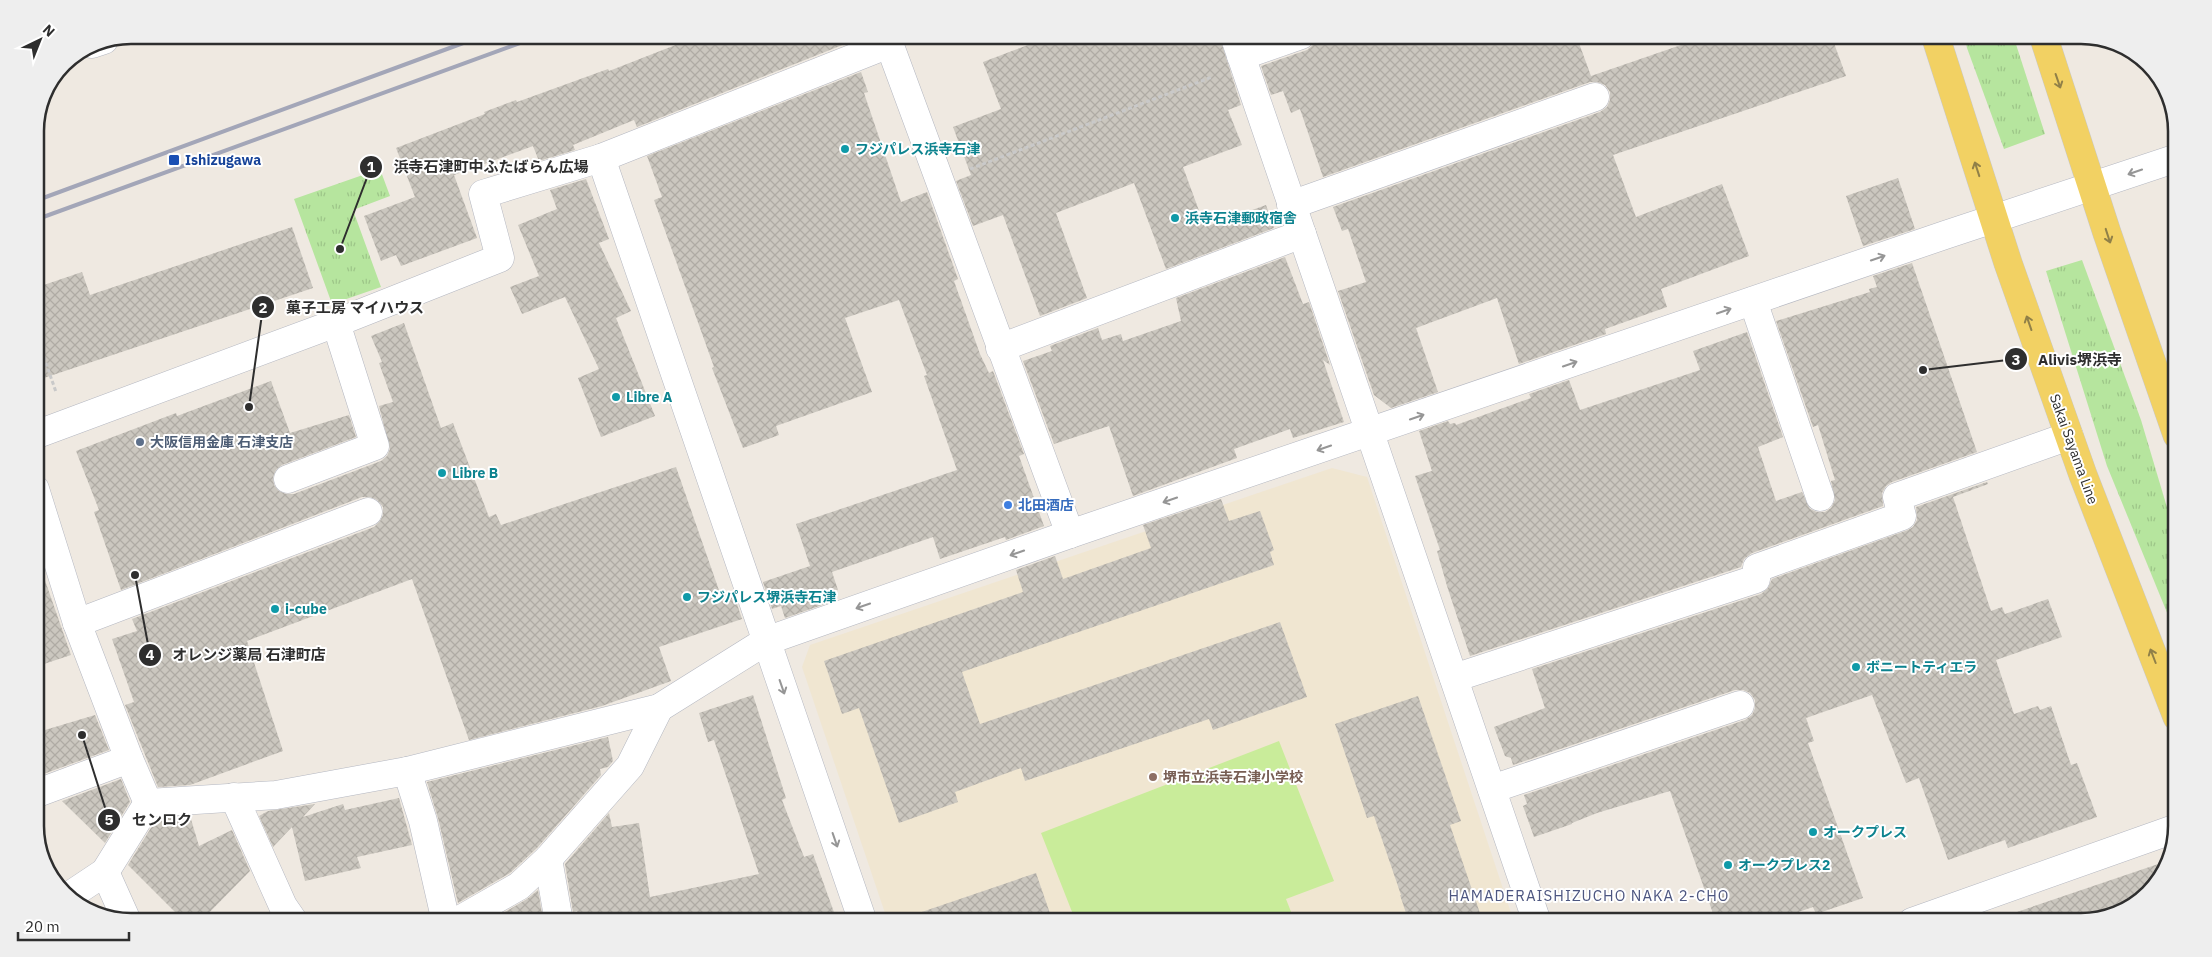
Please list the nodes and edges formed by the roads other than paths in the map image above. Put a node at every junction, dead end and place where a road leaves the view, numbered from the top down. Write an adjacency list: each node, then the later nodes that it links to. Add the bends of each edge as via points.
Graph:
1 (877, 44): 8 (street)
2 (889, 44): 16 (street)
3 (1269, 44): 6 (street)
4 (1938, 44): 12 (main road, Sakai Sayama Line, one-way to 4)
5 (2046, 44): 10 (main road, one-way to 10)
6 (1240, 52): 11 (street)
7 (1595, 97): 11 (street)
8 (600, 158): 15 (street, via 483,194 500,258); 27 (street)
9 (2168, 161): 10 (street, one-way to 10)
10 (2093, 186): 12 (street); 17 (main road, one-way to 17)
11 (1291, 205): 13 (street)
12 (1994, 219): 14 (street, one-way to 12); 20 (main road, Sakai Sayama Line, one-way to 12)
13 (1302, 234): 16 (street); 19 (street)
14 (1753, 301): 19 (street, one-way to 14); 22 (street)
15 (336, 323): 18 (street); 21 (street, via 376,446)
16 (1000, 348): 25 (street)
17 (2168, 408)
18 (44, 432)
19 (1370, 433): 25 (street, one-way to 25); 28 (street)
20 (2069, 436): 28 (street, via 1897,497 1902,516 1757,568 1756,578); 29 (main road, Sakai Sayama Line, one-way to 20)
21 (288, 479)
22 (1820, 497)
23 (368, 512): 26 (street)
24 (44, 518): 26 (street)
25 (1070, 534): 27 (street, one-way to 27)
26 (77, 623): 32 (street)
27 (766, 640): 31 (street); 47 (street, one-way to 47)
28 (1454, 678): 34 (street)
29 (2168, 694)
30 (1740, 705): 34 (street)
31 (659, 708): 33 (street); 39 (street, via 630,766)
32 (129, 760): 35 (street); 37 (street)
33 (407, 771): 36 (street, via 276,795); 44 (street, via 423,821)
34 (1492, 790): 48 (street)
35 (44, 791)
36 (234, 797): 37 (street); 43 (street)
37 (148, 803): 40 (street)
38 (2168, 831): 49 (street)
39 (548, 859): 45 (street, via 519,886); 46 (street)
40 (105, 872): 41 (street); 42 (street)
41 (75, 892)
42 (123, 913)
43 (288, 913)
44 (444, 913)
45 (472, 913)
46 (557, 913)
47 (854, 913)
48 (1534, 913)
49 (1937, 913)

